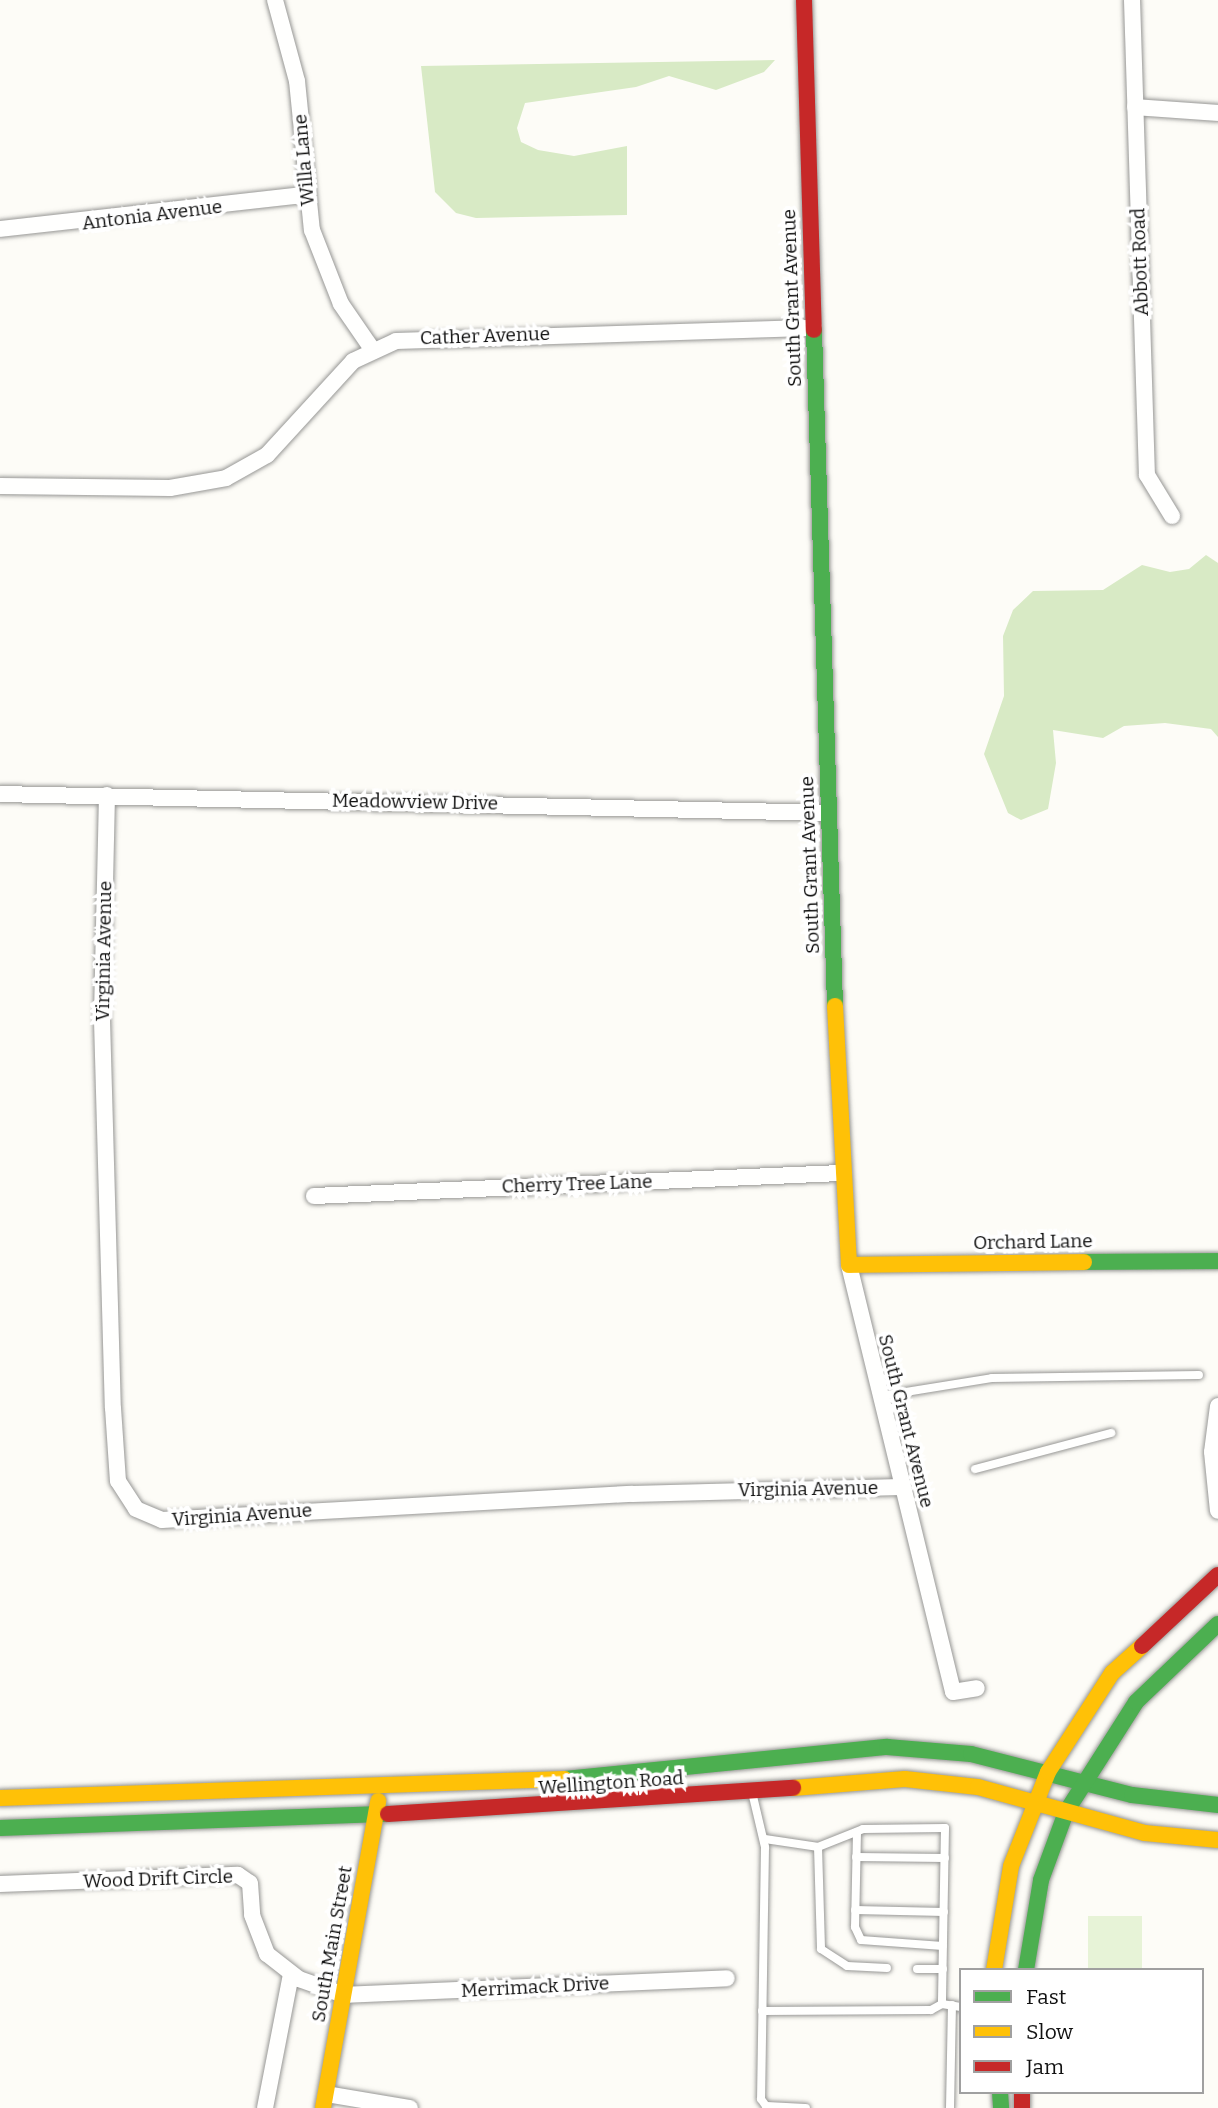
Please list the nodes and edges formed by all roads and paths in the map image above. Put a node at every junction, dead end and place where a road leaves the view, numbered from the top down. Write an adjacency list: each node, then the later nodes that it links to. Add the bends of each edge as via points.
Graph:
1 (275, 0): 6 (street, Willa Lane, via 298,81)
2 (804, 0): 8 (main road, South Grant Avenue)
3 (1132, 0): 4 (street, Abbott Road)
4 (1135, 107): 5 (street); 11 (street, Abbott Road, via 1147,475)
5 (1218, 113)
6 (304, 195): 7 (street, Antonia Avenue); 9 (street, Willa Lane, via 324,266)
7 (0, 229)
8 (814, 328): 9 (street, Cather Avenue, via 425,336); 14 (main road, South Grant Avenue)
9 (372, 349): 10 (street, Cather Avenue, via 353,361 267,455 226,478 170,488)
10 (0, 486)
11 (1172, 516)
12 (0, 794): 13 (street, Meadowview Drive)
13 (107, 795): 14 (street, Meadowview Drive); 24 (street, Virginia Avenue, via 102,1020 113,1408 118,1480 136,1509 162,1520 606,1495)
14 (829, 813): 15 (main road, South Grant Avenue)
15 (839, 1173): 16 (street, Cherry Tree Lane); 18 (main road, South Grant Avenue)
16 (314, 1196)
17 (1218, 1261): 18 (main road, Orchard Lane)
18 (849, 1265): 20 (street, South Grant Avenue)
19 (1199, 1375): 20 (lane, via 992,1378)
20 (878, 1396): 24 (street, South Grant Avenue)
21 (1218, 1406): 25 (street)
22 (1111, 1433): 23 (lane)
23 (975, 1469)
24 (901, 1487): 28 (street, South Grant Avenue, via 953,1692)
25 (1217, 1502)
26 (1218, 1576): 29 (main road, via 1112,1673)
27 (1218, 1624): 30 (main road, via 1136,1702)
28 (976, 1688)
29 (1048, 1772): 30 (main road, Wellington Road); 31 (main road, Wellington Road, via 971,1754 887,1747 679,1772); 34 (main road)
30 (1084, 1782): 35 (main road, Wellington Road, via 1160,1800); 36 (main road)
31 (381, 1787): 33 (main road, Wellington Road); 37 (main road, South Main Street)
32 (752, 1791): 34 (main road, Wellington Road, via 905,1779 978,1787); 37 (main road, Wellington Road); 40 (lane)
33 (0, 1798)
34 (1033, 1802): 36 (main road, Wellington Road); 50 (main road, via 1003,1901)
35 (1218, 1805)
36 (1066, 1812): 41 (main road, Wellington Road, via 1145,1833); 51 (main road, via 1041,1880)
37 (375, 1816): 38 (main road, Wellington Road); 56 (main road, South Main Street)
38 (0, 1828)
39 (857, 1832): 42 (lane); 43 (lane); 44 (lane, via 945,1828)
40 (765, 1839): 42 (lane, via 789,1847); 58 (lane)
41 (1218, 1840)
42 (818, 1847): 49 (lane, via 821,1949 847,1966)
43 (856, 1857): 44 (lane); 46 (lane)
44 (945, 1858): 47 (lane)
45 (0, 1884): 54 (street, Wood Drift Circle, via 239,1874 250,1883 252,1914 267,1954)
46 (855, 1910): 47 (lane); 48 (lane, via 856,1933 868,1944)
47 (944, 1912): 48 (lane)
48 (943, 1946): 53 (lane)
49 (887, 1968)
50 (994, 1968)
51 (1026, 1968)
52 (917, 1969): 53 (lane)
53 (943, 1969): 57 (lane)
54 (291, 1974): 56 (street, Wood Drift Circle); 61 (street)
55 (727, 1978): 56 (street, Merrimack Drive)
56 (344, 1995): 59 (main road, South Main Street)
57 (952, 2005): 58 (lane, via 932,2010); 64 (lane)
58 (762, 2011): 63 (lane, via 761,2099 766,2106)
59 (324, 2101): 60 (street)
60 (378, 2105): 62 (street)
61 (265, 2108)
62 (410, 2108)
63 (806, 2108)
64 (950, 2108)

